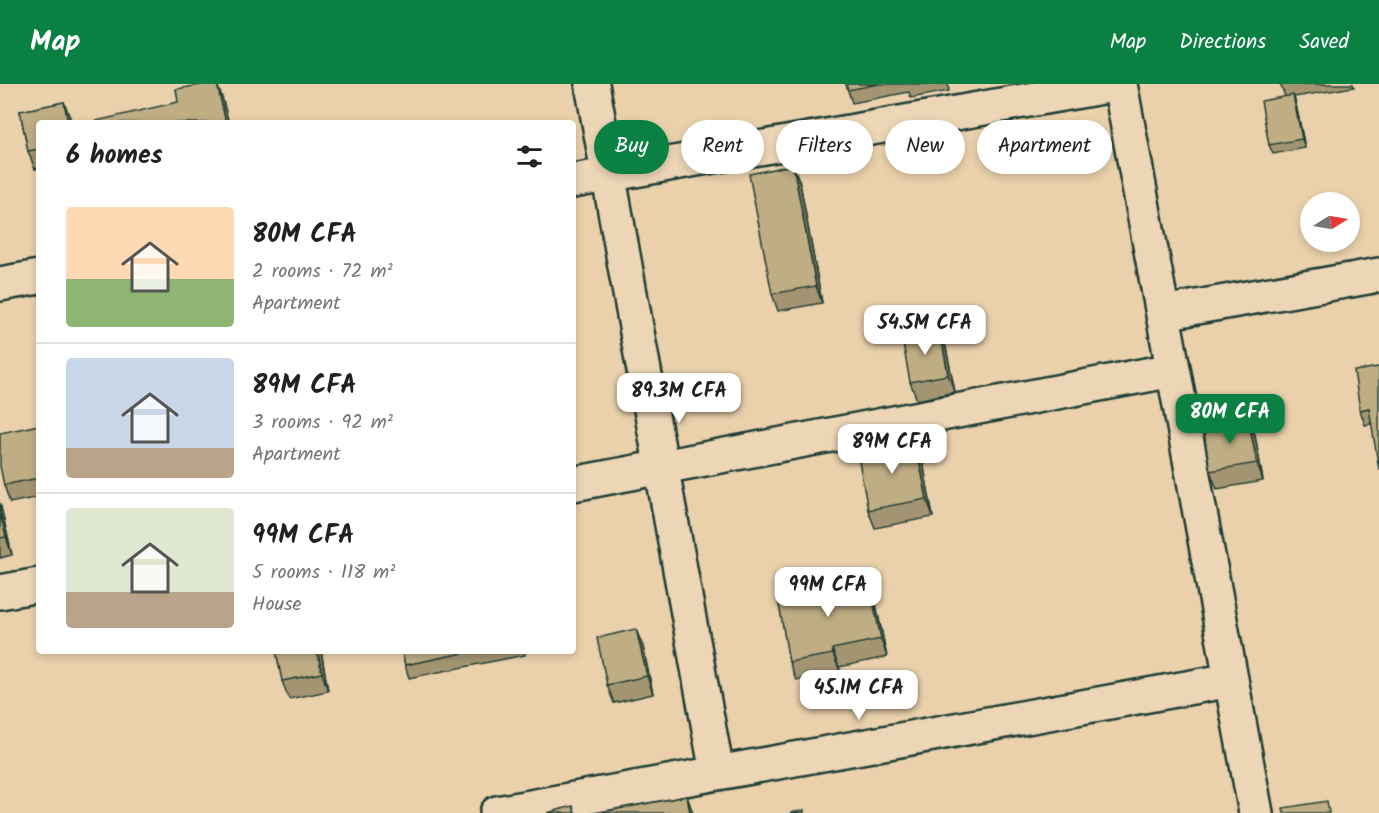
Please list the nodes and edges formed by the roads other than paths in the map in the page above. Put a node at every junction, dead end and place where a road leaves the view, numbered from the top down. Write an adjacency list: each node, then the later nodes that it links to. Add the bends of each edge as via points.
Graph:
1 (592, 84): 3 (street)
2 (1119, 84): 3 (street); 8 (street)
3 (608, 175): 4 (street); 10 (street)
4 (576, 181)
5 (1379, 275): 8 (street)
6 (36, 278): 7 (street)
7 (0, 284)
8 (1163, 313): 9 (street)
9 (1173, 370): 10 (street); 14 (street)
10 (661, 467): 11 (street); 15 (street)
11 (576, 483)
12 (36, 586): 13 (street)
13 (0, 592)
14 (1231, 680): 15 (street); 17 (street)
15 (717, 773): 16 (street)
16 (497, 813)
17 (1256, 813)

